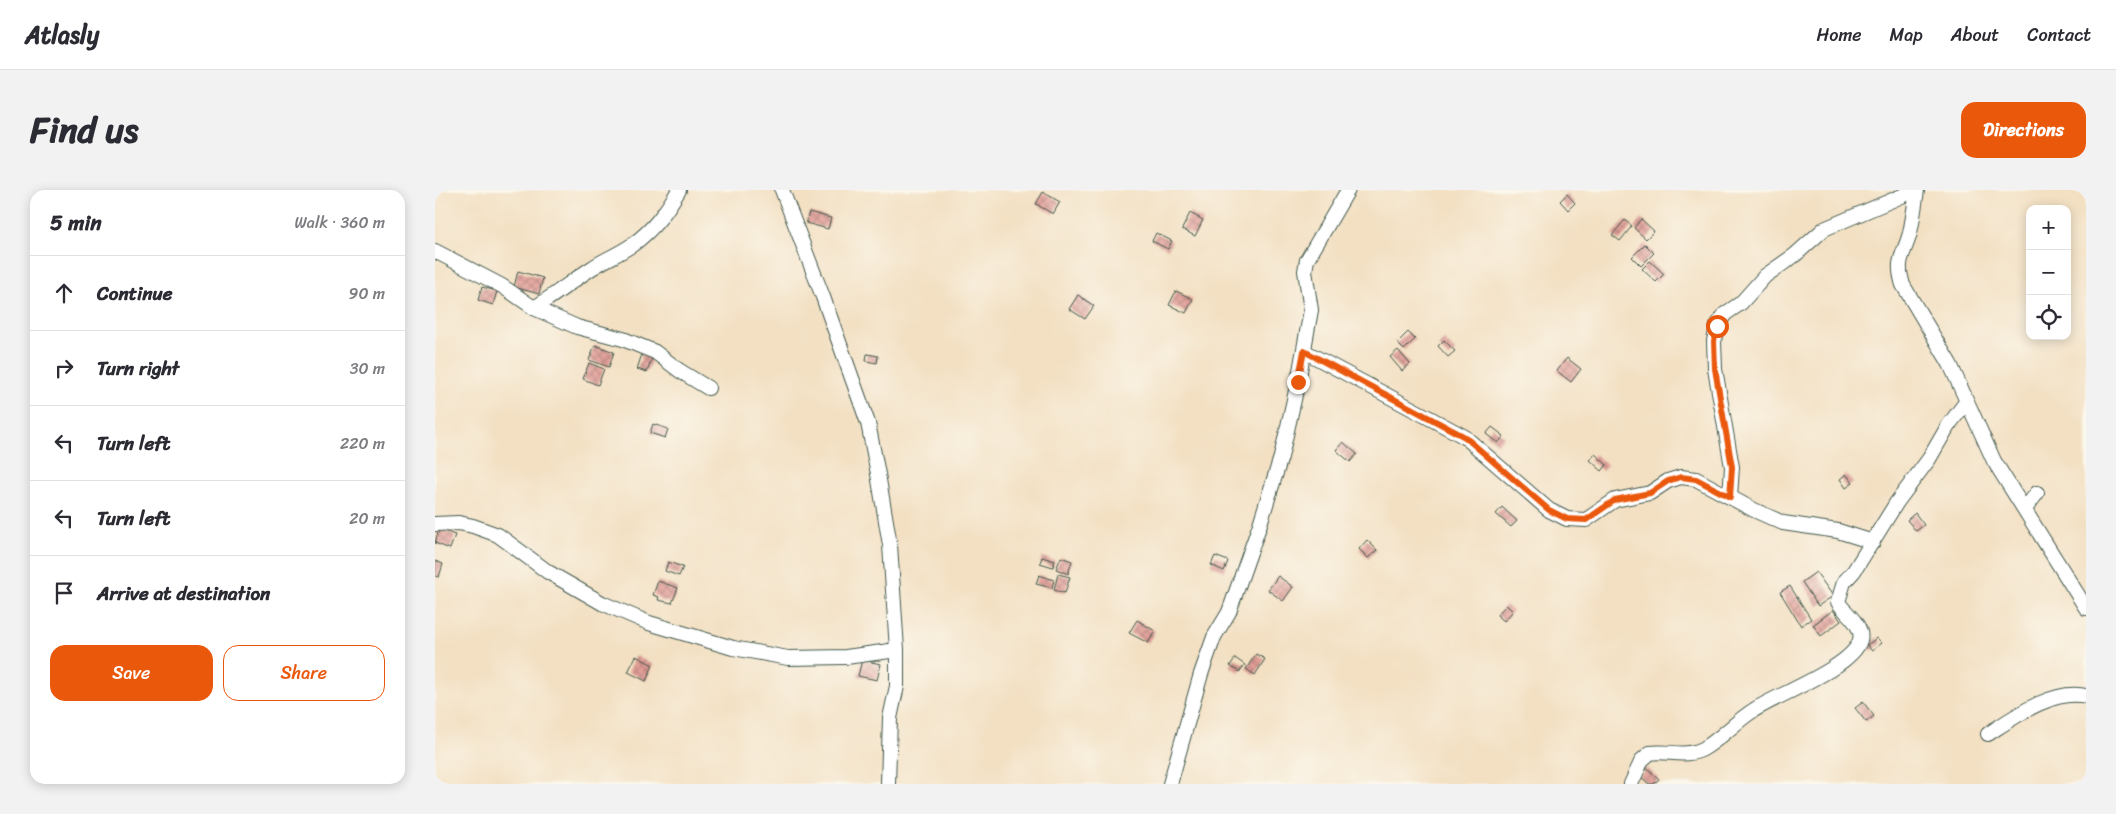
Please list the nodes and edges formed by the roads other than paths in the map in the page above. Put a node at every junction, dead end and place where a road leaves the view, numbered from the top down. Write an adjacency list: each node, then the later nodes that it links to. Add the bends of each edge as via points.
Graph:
1 (679, 190): 6 (street, via 663,216 646,234)
2 (781, 190): 16 (street, via 868,423 890,545)
3 (1347, 190): 7 (street, via 1307,260 1305,271 1311,310)
4 (1917, 190): 9 (street, via 1910,234 1899,262 1900,274 1911,299 1950,364); 11 (street, via 1824,229 1765,276 1741,303 1725,314 1717,326 1715,369 1732,467)
5 (435, 251): 6 (street, via 501,286)
6 (534, 308): 8 (street, via 577,327 623,339 655,352)
7 (1304, 351): 11 (street, via 1465,437 1549,510 1567,519 1586,520 1615,500 1650,493 1681,477 1696,479); 20 (street, via 1281,457 1229,612 1214,637 1201,674)
8 (709, 388)
9 (1966, 402): 12 (street, via 1994,461); 14 (street)
10 (2037, 493): 12 (street)
11 (1730, 497): 14 (street, via 1783,523 1838,530)
12 (2025, 509): 15 (street)
13 (435, 524): 16 (street, via 466,524 498,535 555,577 602,603 649,623 733,648 788,658 846,657)
14 (1873, 542): 21 (street, via 1844,582 1838,599 1859,628 1860,641 1856,648 1803,685 1754,710 1702,750 1685,754 1650,752 1642,760)
15 (2086, 608)
16 (897, 650): 19 (street)
17 (2086, 696): 18 (street, via 2078,694 2041,703)
18 (1988, 734)
19 (888, 784)
20 (1170, 784)
21 (1631, 784)

